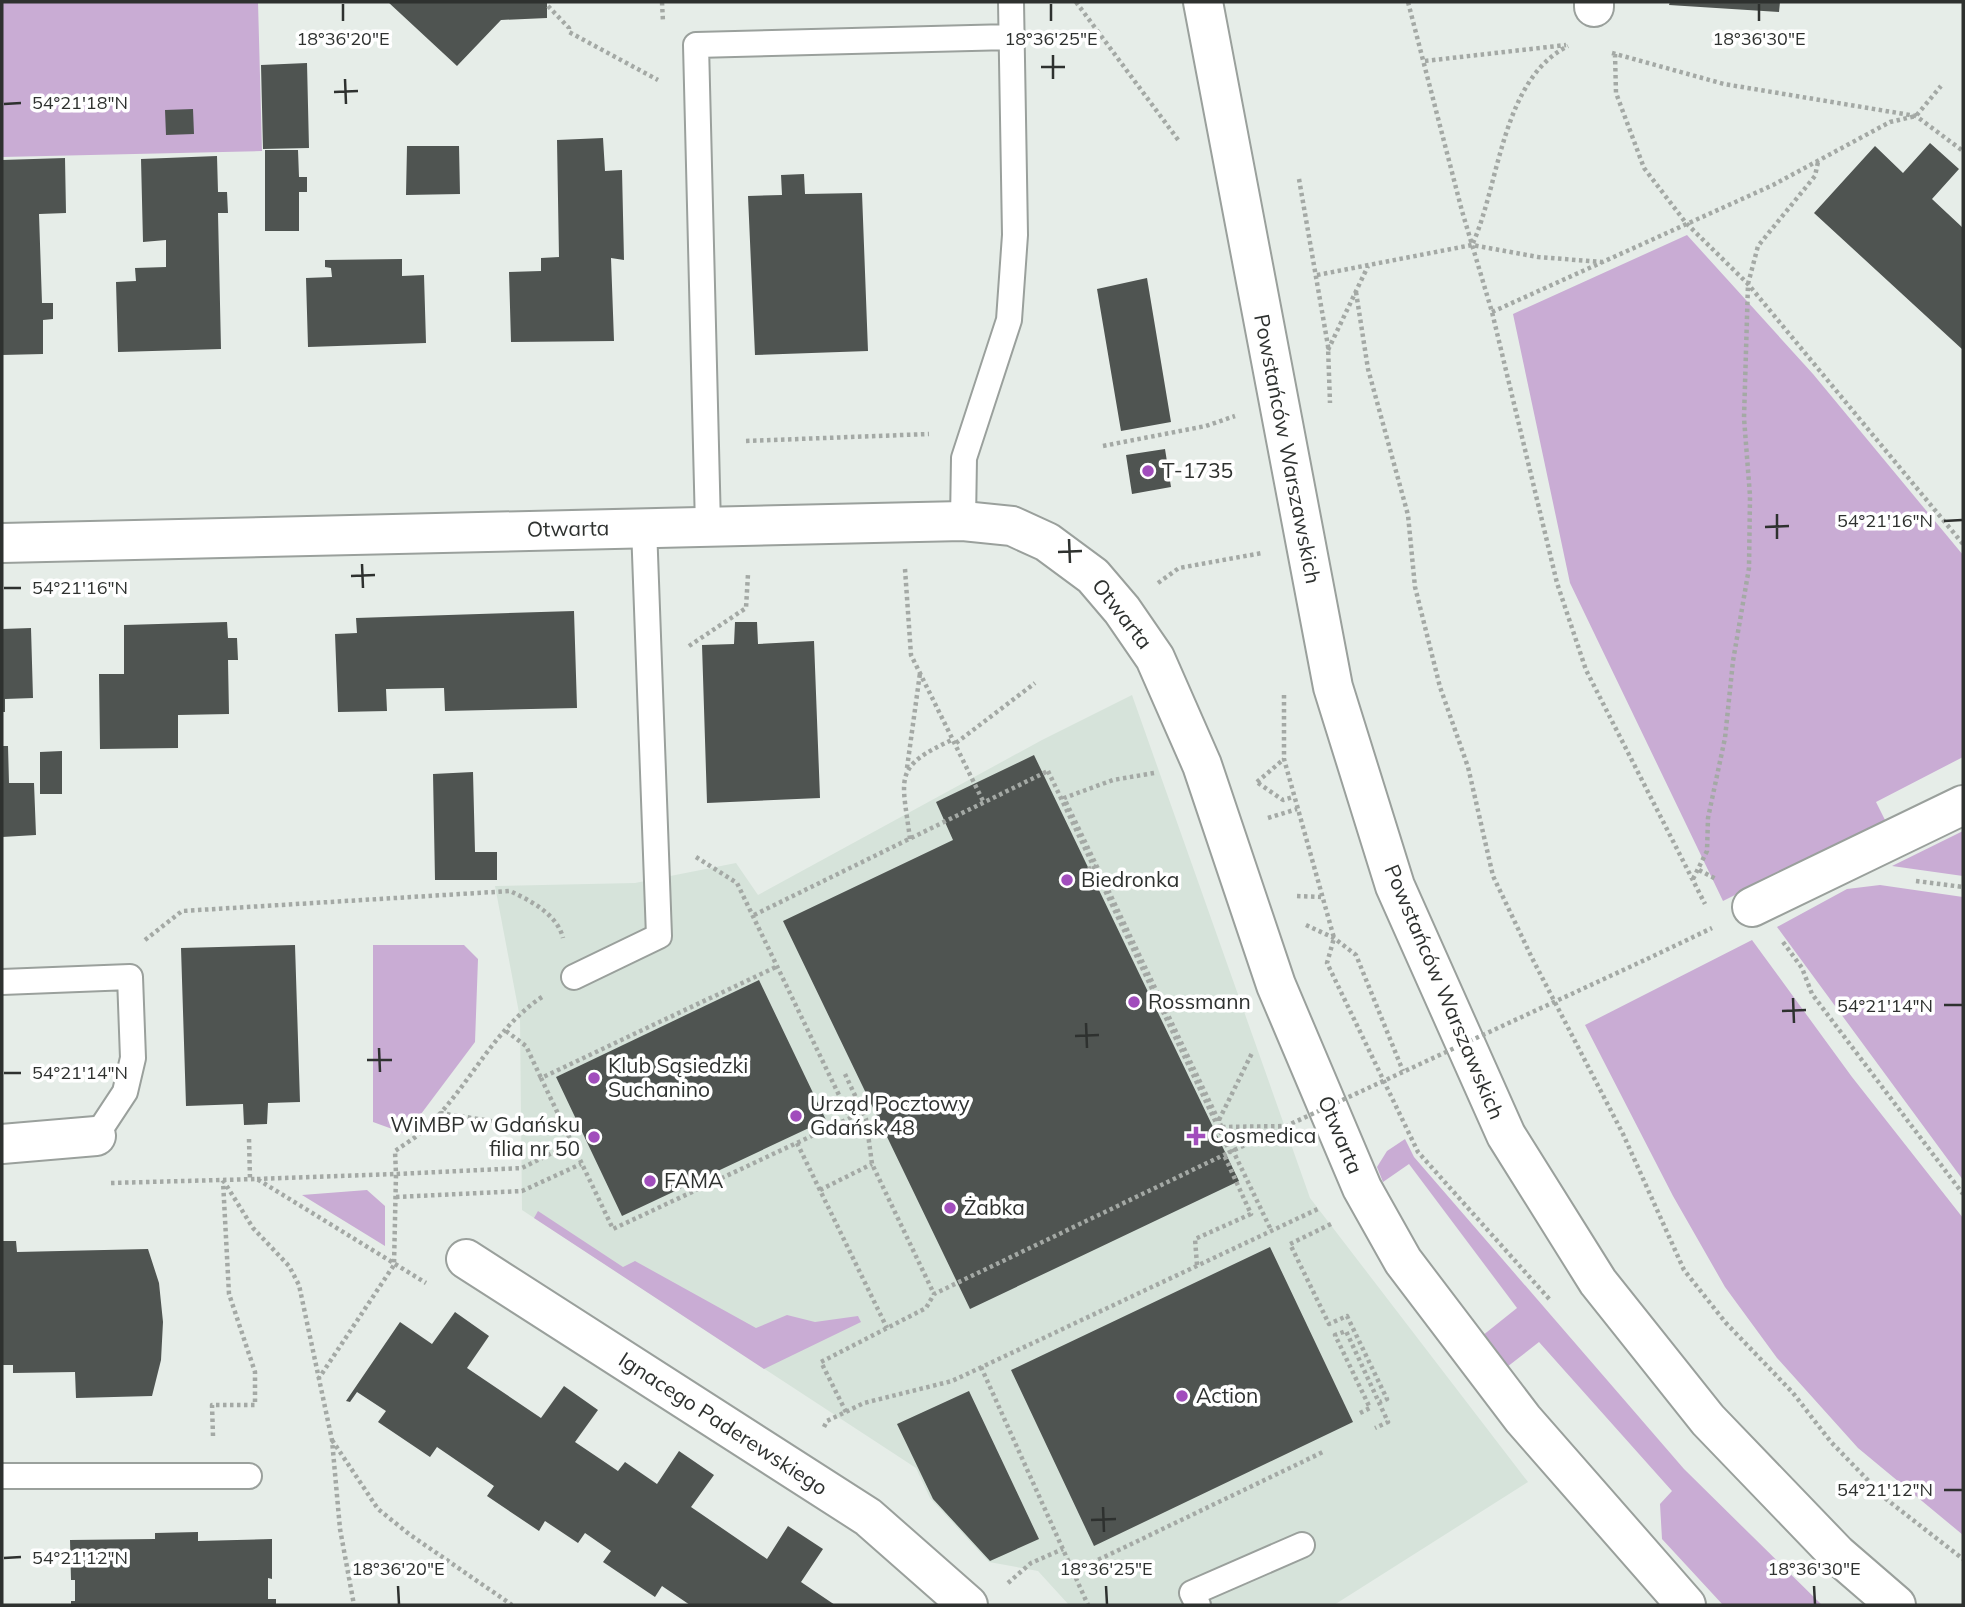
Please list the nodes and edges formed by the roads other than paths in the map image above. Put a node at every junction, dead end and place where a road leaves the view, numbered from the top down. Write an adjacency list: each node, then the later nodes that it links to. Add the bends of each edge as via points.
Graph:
1 (1011, 2): 3 (lane)
2 (1203, 2): 21 (street, Powstańców Warszawskich, via 1333,687 1395,886 1506,1135 1598,1282 1708,1420 1837,1554)
3 (1012, 37): 4 (lane, via 1015,235 1009,320 964,458); 5 (lane, via 696,45)
4 (963, 521): 5 (street, Otwarta); 20 (street, Otwarta, via 1012,526 1047,542 1093,576 1156,658 1202,765 1276,985 1362,1188 1403,1261 1522,1419)
5 (708, 526): 6 (street, Otwarta)
6 (644, 527): 7 (street, Otwarta); 10 (lane, via 659,936)
7 (2, 543)
8 (1963, 805): 9 (street)
9 (1757, 905)
10 (574, 977)
11 (2, 982): 12 (lane, via 130,977 133,1058 125,1092)
12 (96, 1136): 13 (street)
13 (2, 1144)
14 (466, 1259): 18 (street, Ignacego Paderewskiego, via 868,1517)
15 (2, 1476): 16 (lane)
16 (249, 1476)
17 (1302, 1545): 19 (lane, via 1192,1593)
18 (968, 1605)
19 (1198, 1605)
20 (1686, 1605)
21 (1896, 1605)

